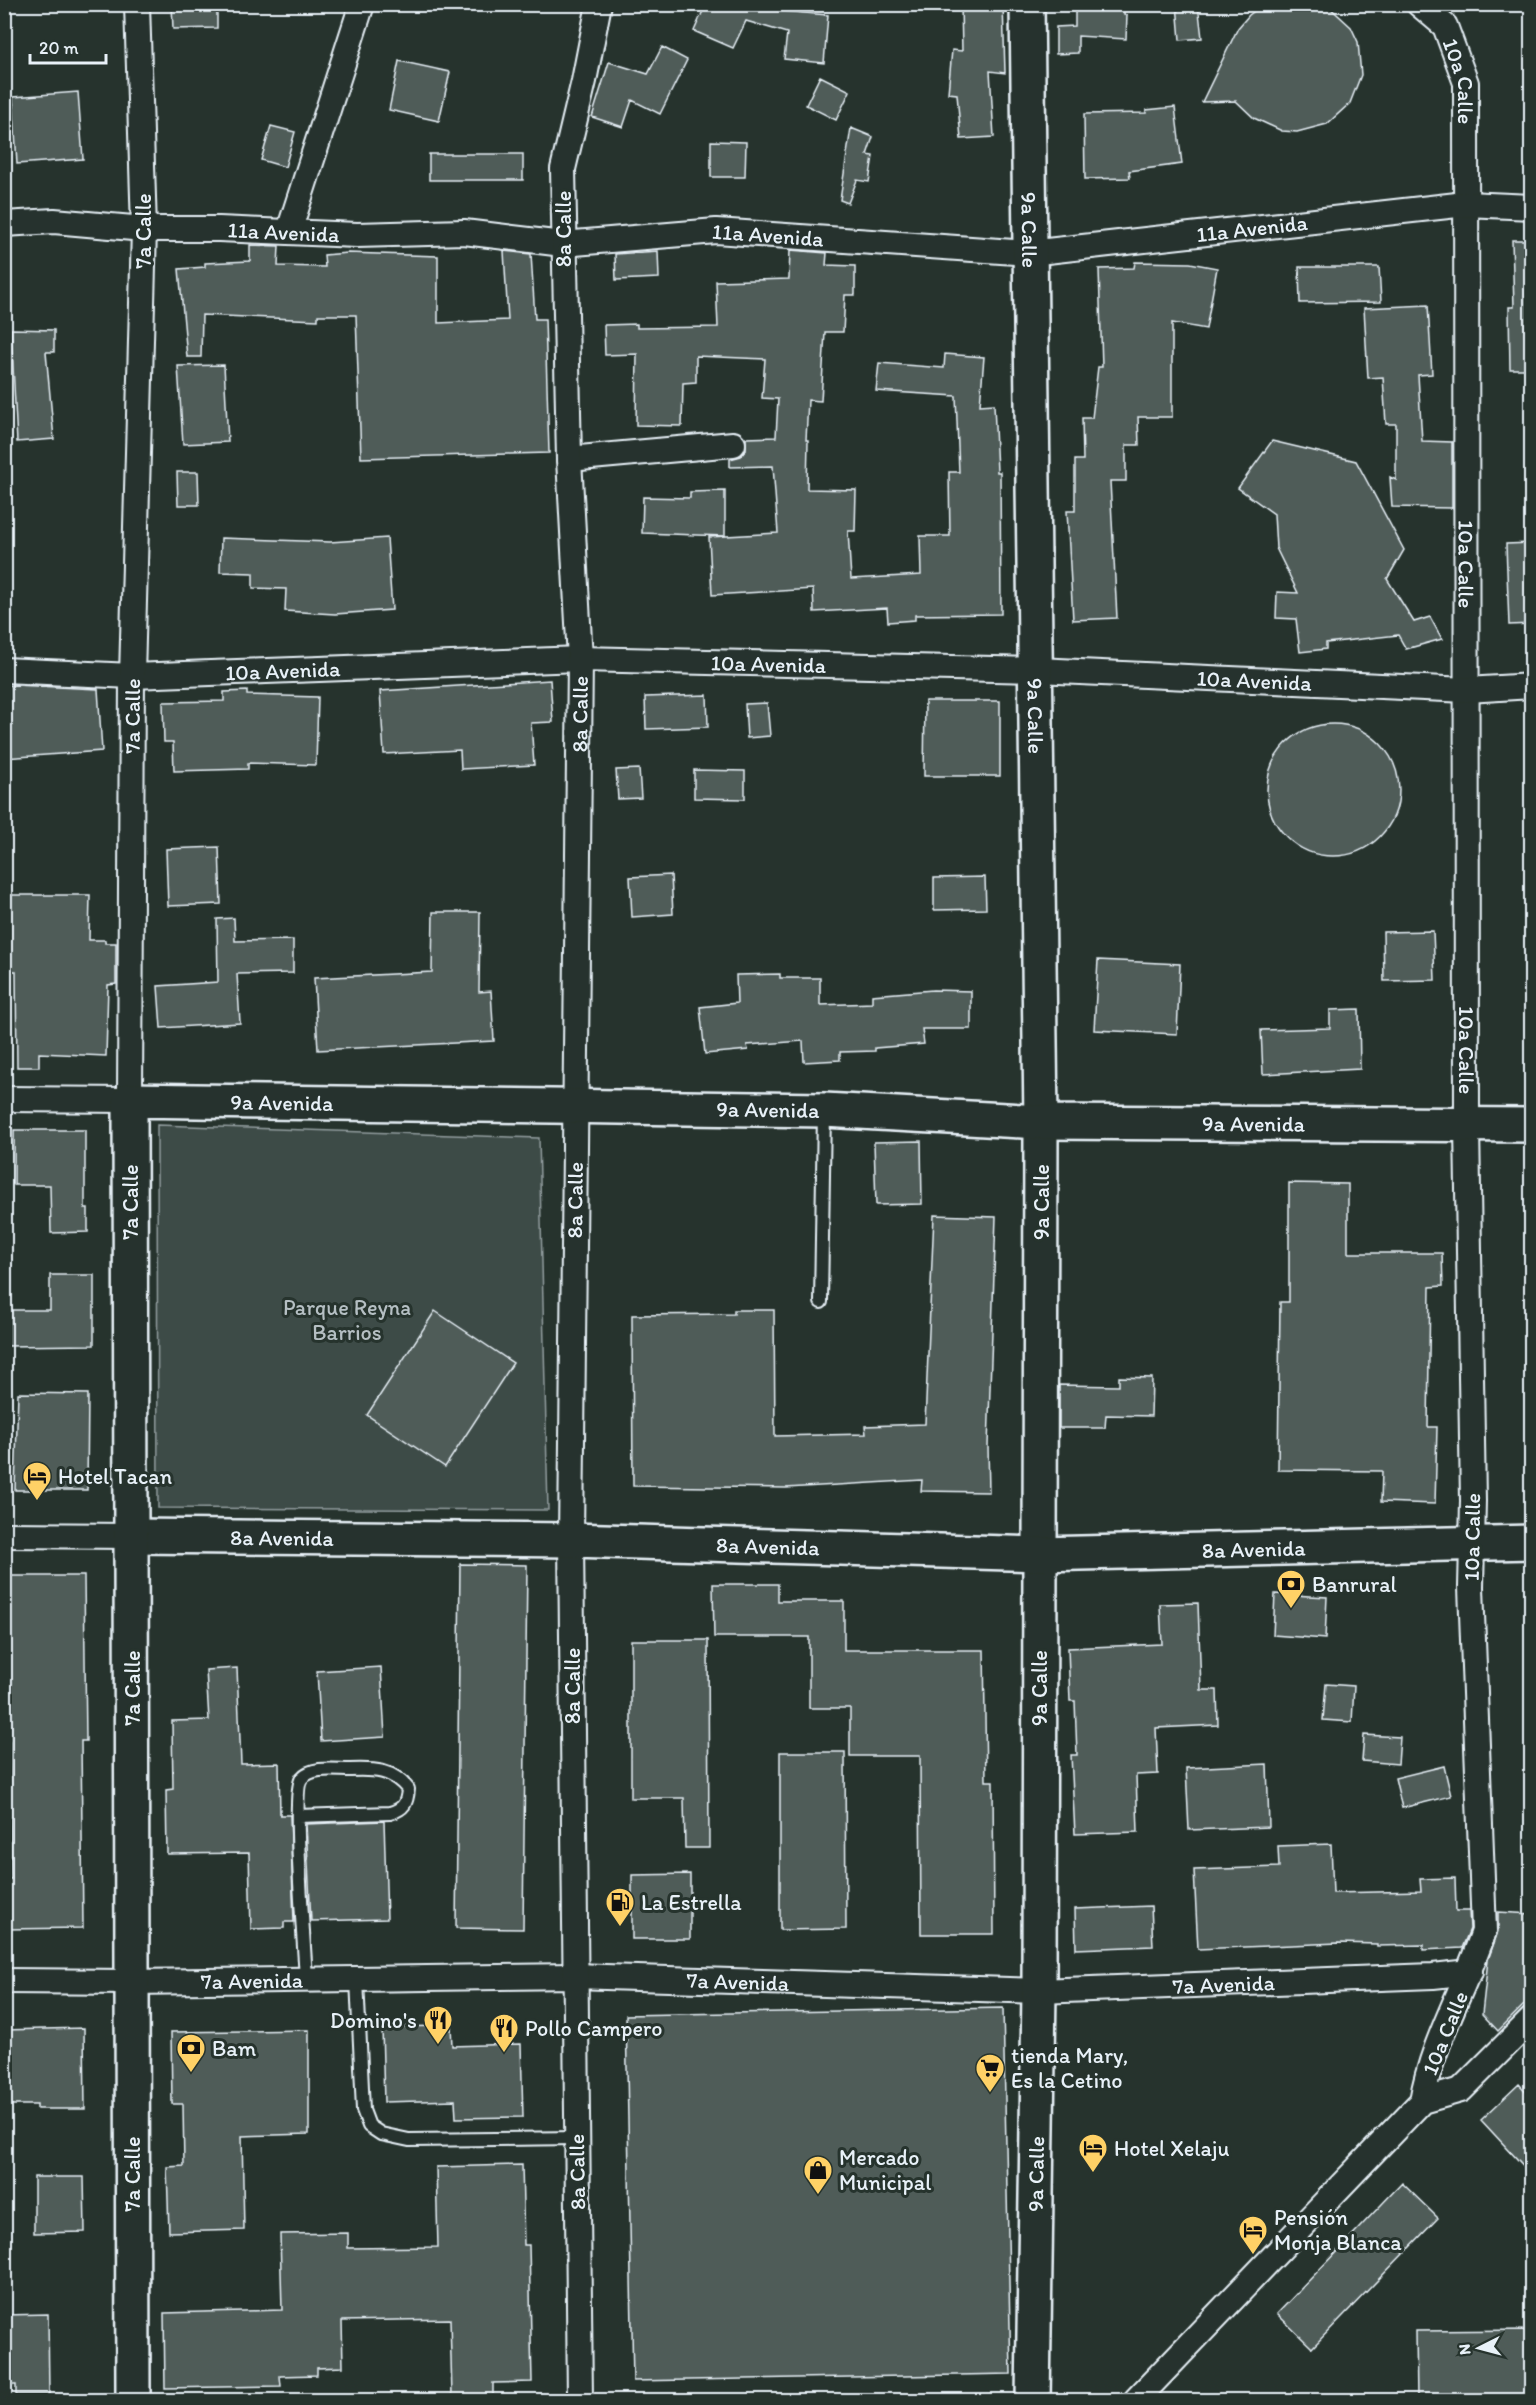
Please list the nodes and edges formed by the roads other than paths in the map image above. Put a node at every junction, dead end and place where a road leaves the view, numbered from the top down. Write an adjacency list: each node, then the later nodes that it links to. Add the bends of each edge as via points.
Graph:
1 (137, 4): 9 (street, 7a Calle)
2 (362, 4): 10 (street)
3 (599, 4): 11 (street, 8a Calle, via 563,169)
4 (1027, 4): 12 (street, 9a Calle)
5 (1419, 4): 6 (street, 10a Calle, via 1445,26 1466,83)
6 (1466, 204): 7 (street, 11a Avenida); 12 (street, 11a Avenida); 20 (street, 10a Calle)
7 (1532, 207)
8 (4, 224): 9 (street, 11a Avenida, via 54,221)
9 (144, 229): 10 (street, 11a Avenida); 18 (street, 7a Calle)
10 (289, 231): 11 (street, 11a Avenida, via 357,235 464,232)
11 (563, 244): 12 (street, 11a Avenida, via 716,231); 14 (street, 8a Calle)
12 (1029, 253): 17 (street, 9a Calle)
13 (733, 444): 14 (street)
14 (569, 459): 15 (street, 8a Calle)
15 (579, 658): 17 (street, 10a Avenida); 18 (street, 10a Avenida); 23 (street, 8a Calle)
16 (4, 670): 18 (street, 10a Avenida)
17 (1036, 670): 20 (street, 10a Avenida); 25 (street, 9a Calle)
18 (132, 676): 22 (street, 7a Calle)
19 (1532, 686): 20 (street, 10a Avenida)
20 (1467, 690): 27 (street, 10a Calle)
21 (4, 1099): 22 (street, 9a Avenida)
22 (130, 1100): 23 (street, 9a Avenida); 30 (street, 7a Calle)
23 (576, 1106): 24 (street, 9a Avenida); 31 (street, 8a Calle)
24 (824, 1110): 25 (street, 9a Avenida); 28 (lane)
25 (1041, 1122): 27 (street, 9a Avenida); 34 (street, 9a Calle)
26 (1532, 1125): 27 (street, 9a Avenida)
27 (1467, 1126): 32 (street, 10a Calle)
28 (821, 1302)
29 (4, 1535): 30 (street, 8a Avenida)
30 (132, 1536): 31 (street, 8a Avenida); 41 (street, 7a Calle)
31 (571, 1540): 34 (street, 8a Avenida); 37 (street, 8a Calle)
32 (1472, 1542): 33 (street, 8a Avenida); 34 (street, 8a Avenida); 36 (street, 10a Calle, via 1484,1931)
33 (1532, 1542)
34 (1039, 1554): 42 (street, 9a Calle)
35 (298, 1816): 35 (lane, via 298,1783 314,1771 381,1770 393,1774 408,1789 408,1801 400,1810 390,1813); 38 (lane)
36 (1470, 1972): 42 (street, 7a Avenida); 44 (street, 10a Calle, via 1428,2068)
37 (574, 1976): 39 (street, 7a Avenida); 42 (street, 7a Avenida); 45 (street, 8a Calle)
38 (306, 1979): 39 (street, 7a Avenida); 41 (street, 7a Avenida)
39 (357, 1979): 45 (lane, via 360,2088 369,2126 381,2134 409,2140)
40 (4, 1981): 41 (street, 7a Avenida)
41 (132, 1982): 46 (street, 7a Calle)
42 (1039, 1991): 48 (street, 9a Calle)
43 (1532, 2019): 44 (street, via 1461,2090)
44 (1422, 2101): 49 (street)
45 (577, 2138): 47 (street, 8a Calle)
46 (132, 2400)
47 (580, 2400)
48 (1033, 2400)
49 (1136, 2400)

